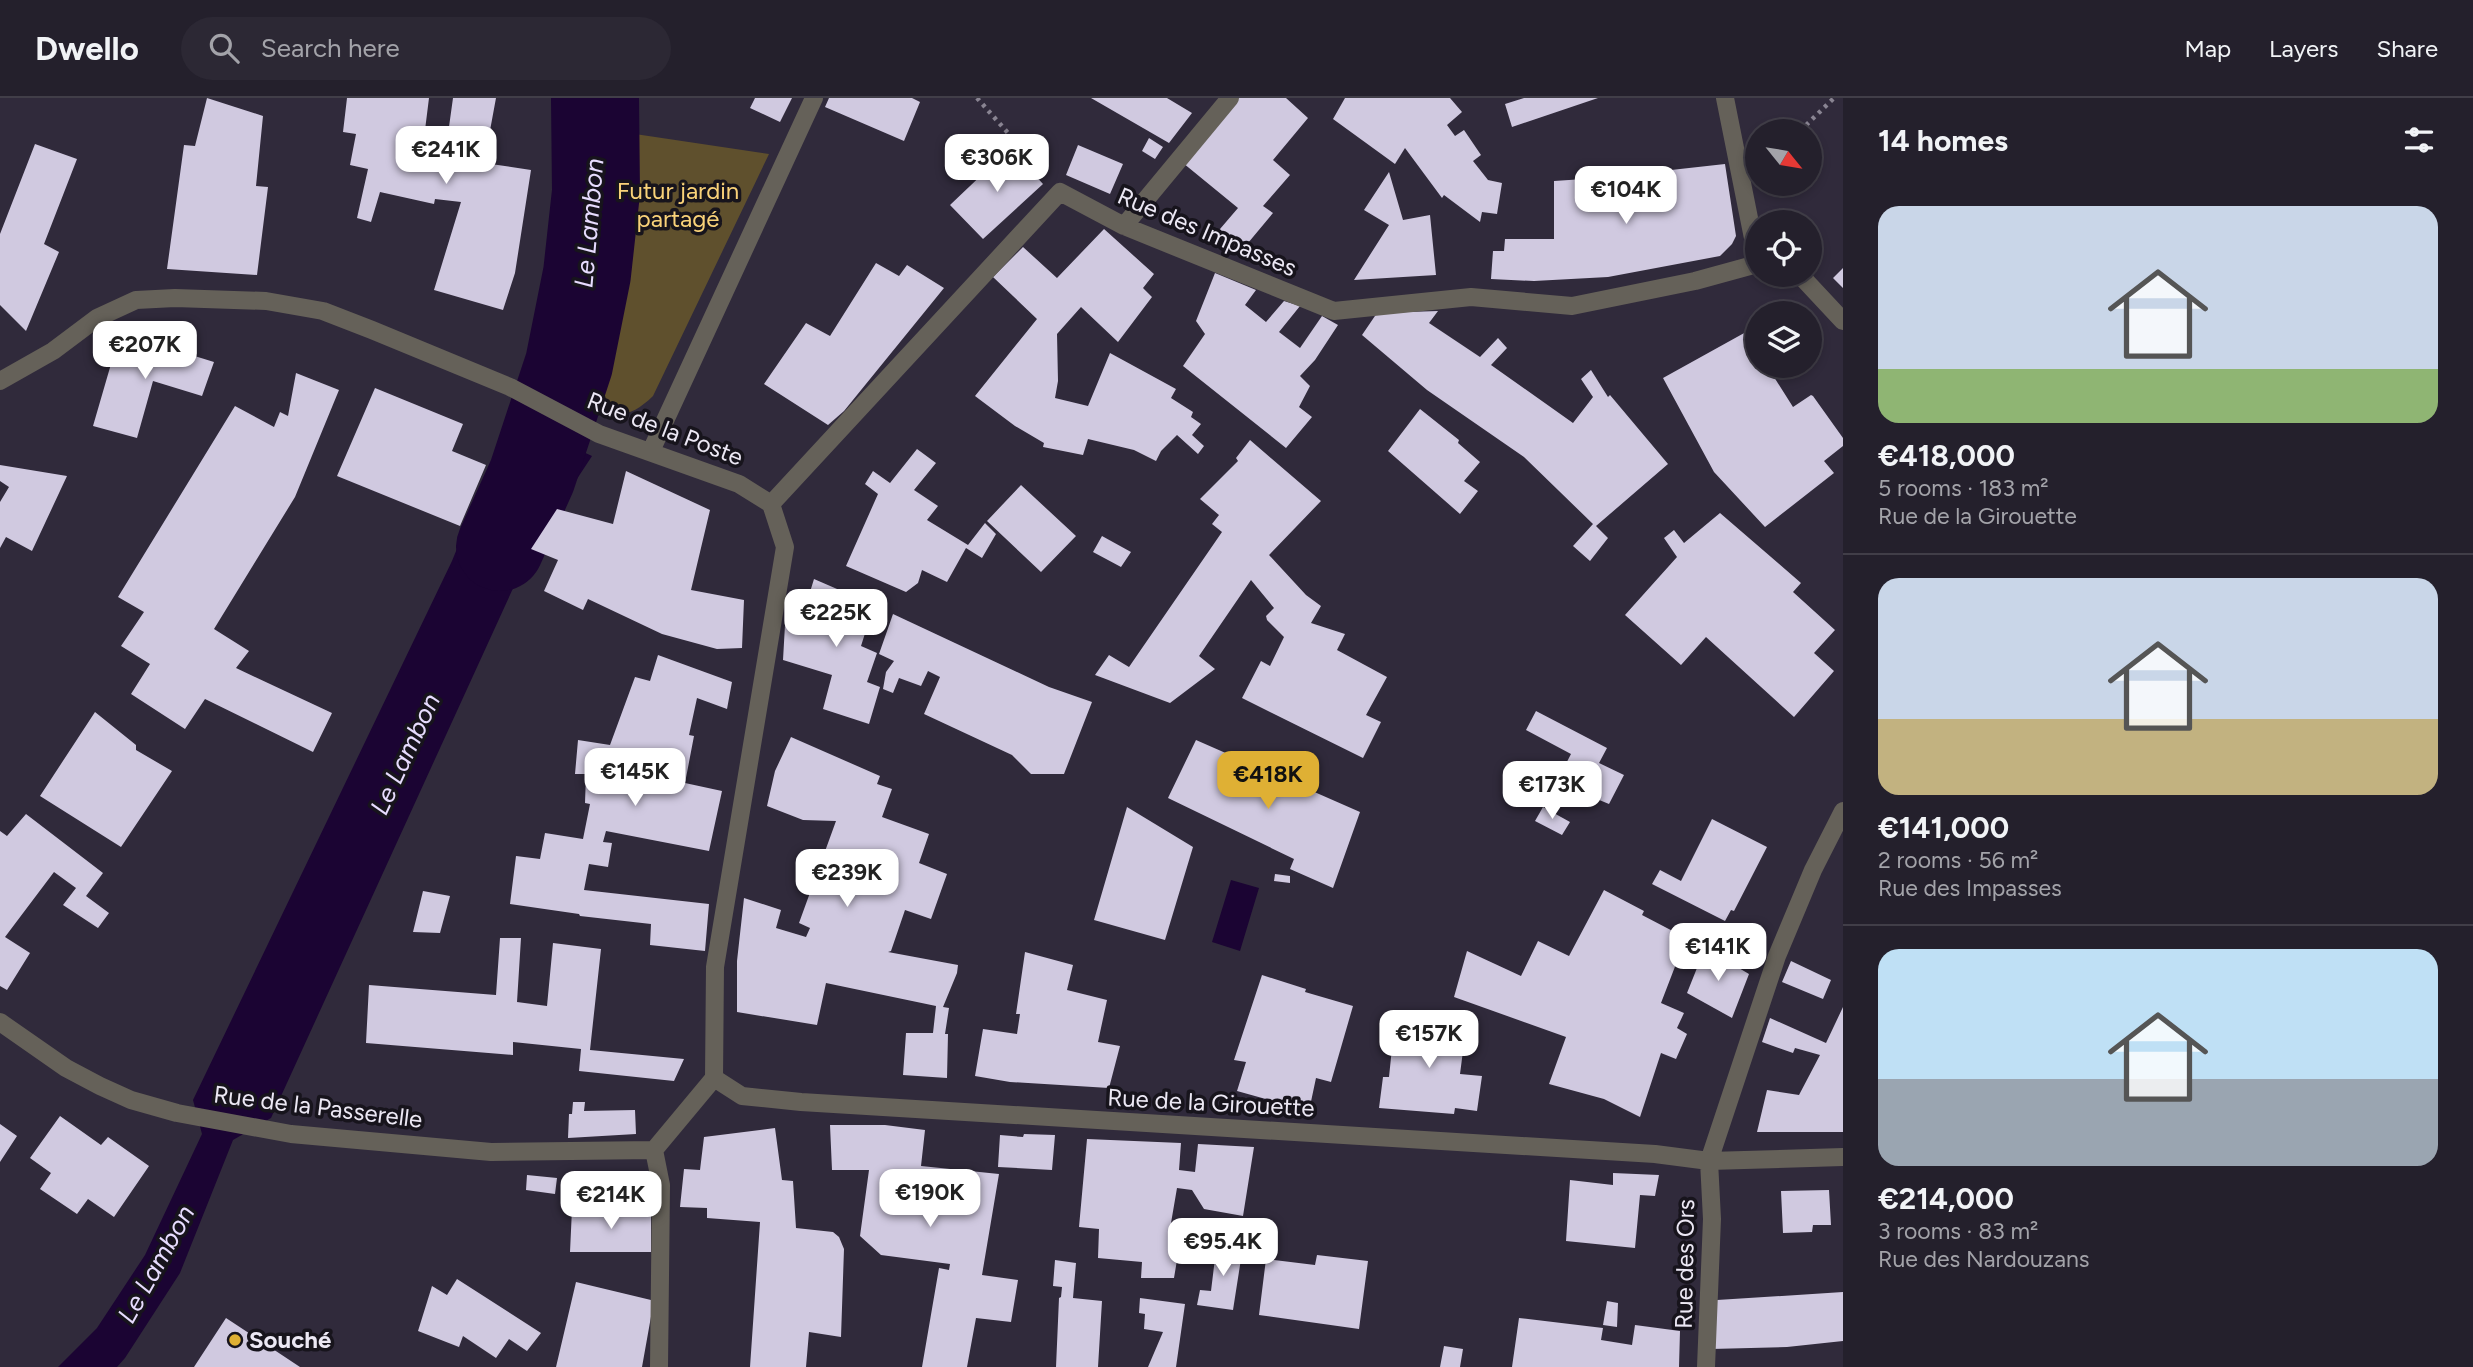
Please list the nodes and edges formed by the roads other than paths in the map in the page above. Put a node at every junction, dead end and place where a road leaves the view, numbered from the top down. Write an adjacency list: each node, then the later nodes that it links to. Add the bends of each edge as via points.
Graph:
1 (814, 98): 10 (street)
2 (1230, 98): 5 (street)
3 (1726, 98): 4 (street)
4 (1748, 210)
5 (1124, 226): 6 (street, Rue des Impasses, via 1334,311 1472,297 1572,306); 11 (street, Rue des Impasses, via 1060,192)
6 (1745, 267)
7 (1811, 287): 8 (street)
8 (1843, 321)
9 (0, 381): 10 (street, Rue de la Poste, via 53,351 97,318 136,300 266,301 323,311 510,387 599,434)
10 (651, 451): 11 (street, Rue de la Poste, via 740,484)
11 (771, 503): 14 (street, via 785,547 715,967)
12 (1843, 811): 17 (street, via 1777,956)
13 (0, 1022): 15 (street, Rue de la Passerelle, via 100,1086 177,1113 279,1131 491,1152)
14 (714, 1078): 15 (street); 17 (street, Rue de la Girouette, via 742,1096 801,1102)
15 (654, 1150): 18 (street, via 661,1185)
16 (1843, 1157): 17 (street, Rue de la Girouette)
17 (1709, 1161): 19 (street, Rue des Ors, via 1712,1219)
18 (659, 1367)
19 (1706, 1367)

